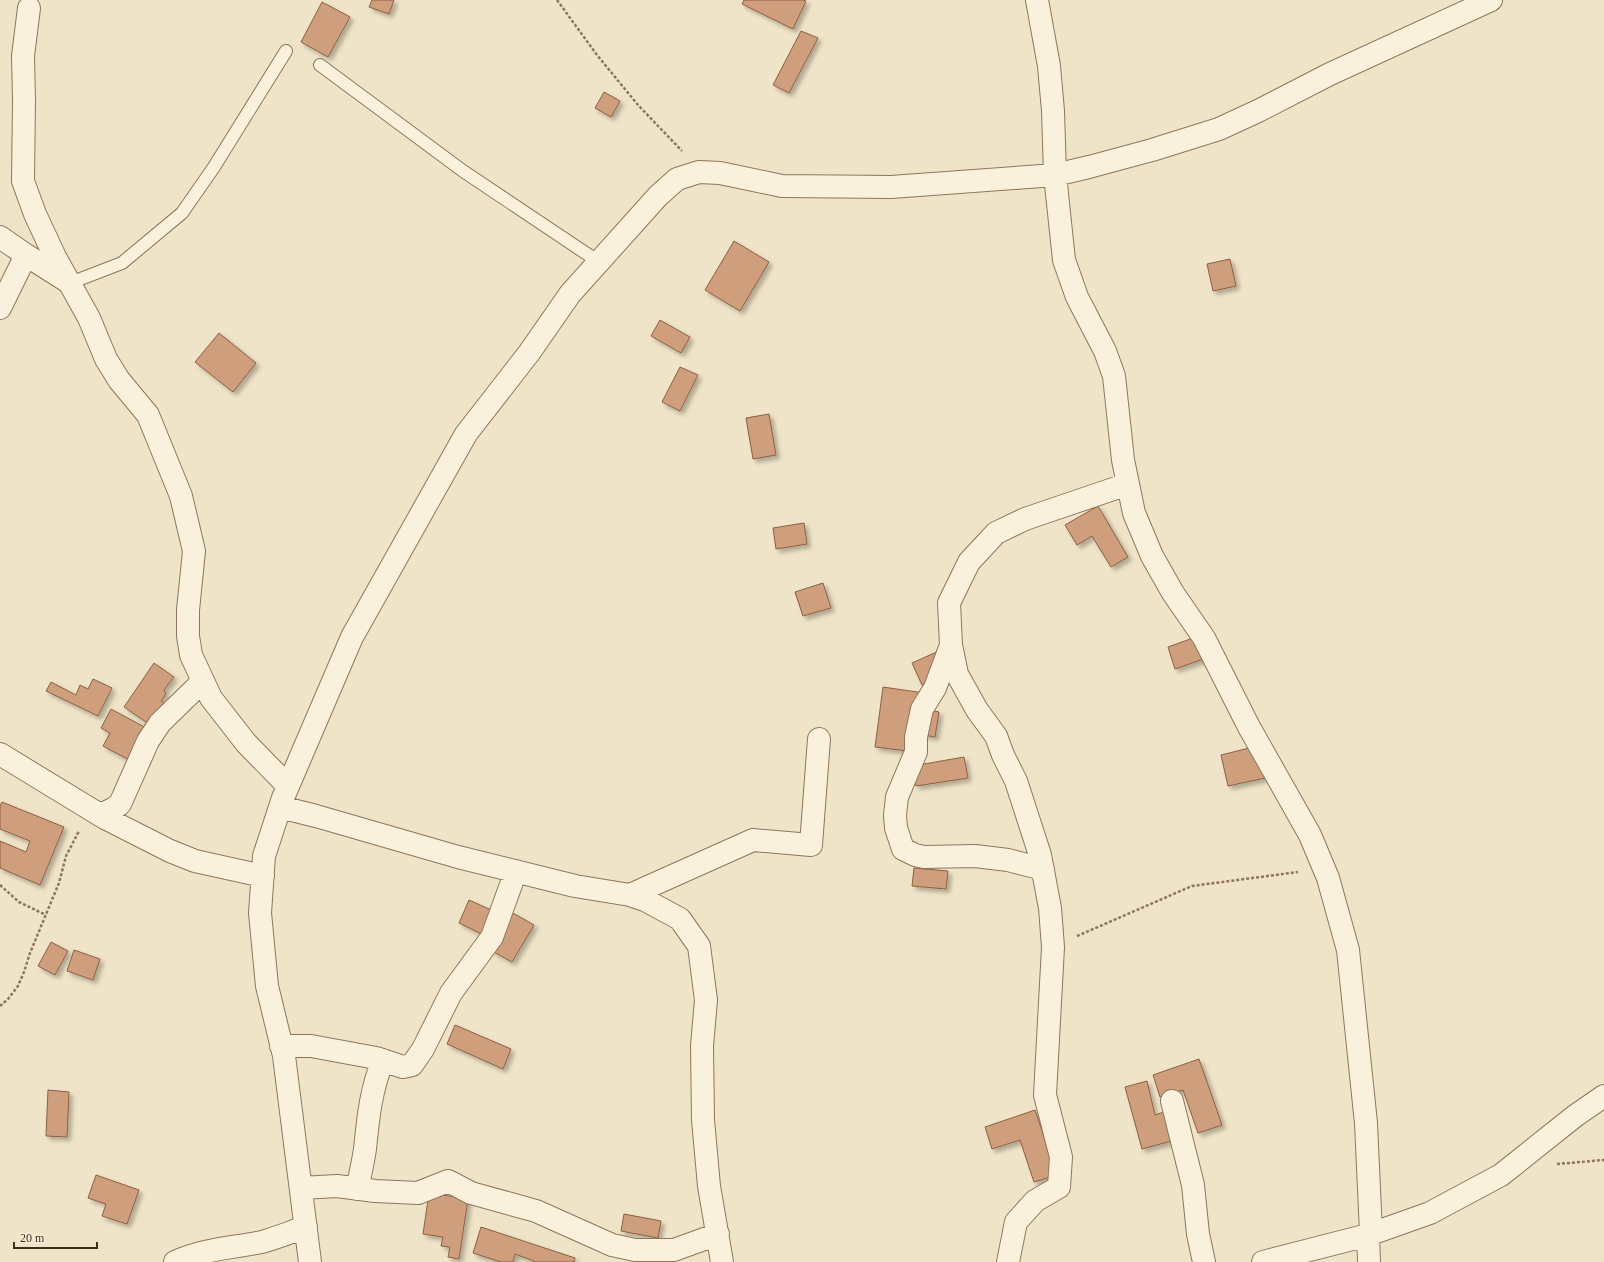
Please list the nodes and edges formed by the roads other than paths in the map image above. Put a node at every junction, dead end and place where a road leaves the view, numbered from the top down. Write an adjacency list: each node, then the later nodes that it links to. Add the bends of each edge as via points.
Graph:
1 (1037, 0): 6 (street, via 1049,66)
2 (1491, 0): 6 (street, via 1330,74 1219,129 1152,150)
3 (29, 8): 10 (street, via 23,56 23,181 35,214)
4 (286, 51): 10 (lane, via 214,167 182,213 122,263)
5 (320, 66): 9 (lane, via 463,171)
6 (1054, 175): 9 (street, via 891,187 838,187 782,186 720,173 699,172 677,179 658,196); 12 (street, via 1064,260 1077,297 1105,351 1114,376)
7 (0, 237): 8 (street)
8 (26, 255): 10 (street); 11 (street)
9 (599, 262): 17 (street, via 570,294 529,353 466,434 352,637)
10 (70, 283): 14 (street, via 89,318 106,359 119,380 148,415 181,496 194,551 188,636 191,655)
11 (0, 308)
12 (1128, 484): 13 (street, via 1025,519 996,534 969,562 949,603); 32 (street, via 1134,513 1152,556 1204,638 1249,727 1310,835 1328,878 1348,950 1366,1123)
13 (951, 645): 20 (street, via 957,674 977,710 996,736 1016,781); 20 (street, via 935,688 922,709 916,737 916,752 897,797 896,828 903,850 924,857 975,856 1008,860)
14 (203, 681): 17 (street, via 211,698 246,743); 19 (street, via 160,723 148,741 120,804 113,809)
15 (819, 739): 23 (street, via 811,845 753,840)
16 (0, 754): 19 (street)
17 (288, 786): 18 (street)
18 (280, 807): 21 (street); 22 (street, via 264,856)
19 (95, 812): 22 (street, via 170,851 195,861)
20 (1043, 870): 36 (street, via 1050,908 1053,947 1045,1095 1060,1157 1059,1187 1035,1201 1016,1222)
21 (516, 872): 23 (street); 25 (street, via 492,937 451,993 417,1060 412,1065 404,1067)
22 (263, 876): 24 (street, via 260,913 267,986)
23 (630, 896): 31 (street, via 645,900 680,918 699,946 706,1000 702,1046 703,1120 709,1186)
24 (281, 1046): 25 (street, via 311,1046); 28 (street)
25 (383, 1060): 29 (street, via 376,1076 368,1112 365,1151)
26 (1604, 1096): 32 (street, via 1501,1175 1430,1213)
27 (1172, 1101): 37 (street, via 1193,1185)
28 (301, 1188): 29 (street, via 337,1186); 30 (street)
29 (357, 1189): 31 (street, via 418,1193 448,1182 471,1193 536,1211 612,1245 636,1250 674,1250)
30 (306, 1227): 33 (street, via 263,1242 222,1247); 34 (street)
31 (718, 1234): 35 (street)
32 (1370, 1234): 38 (street); 39 (street)
33 (175, 1262)
34 (310, 1262)
35 (722, 1262)
36 (1008, 1262)
37 (1204, 1262)
38 (1263, 1262)
39 (1369, 1262)

